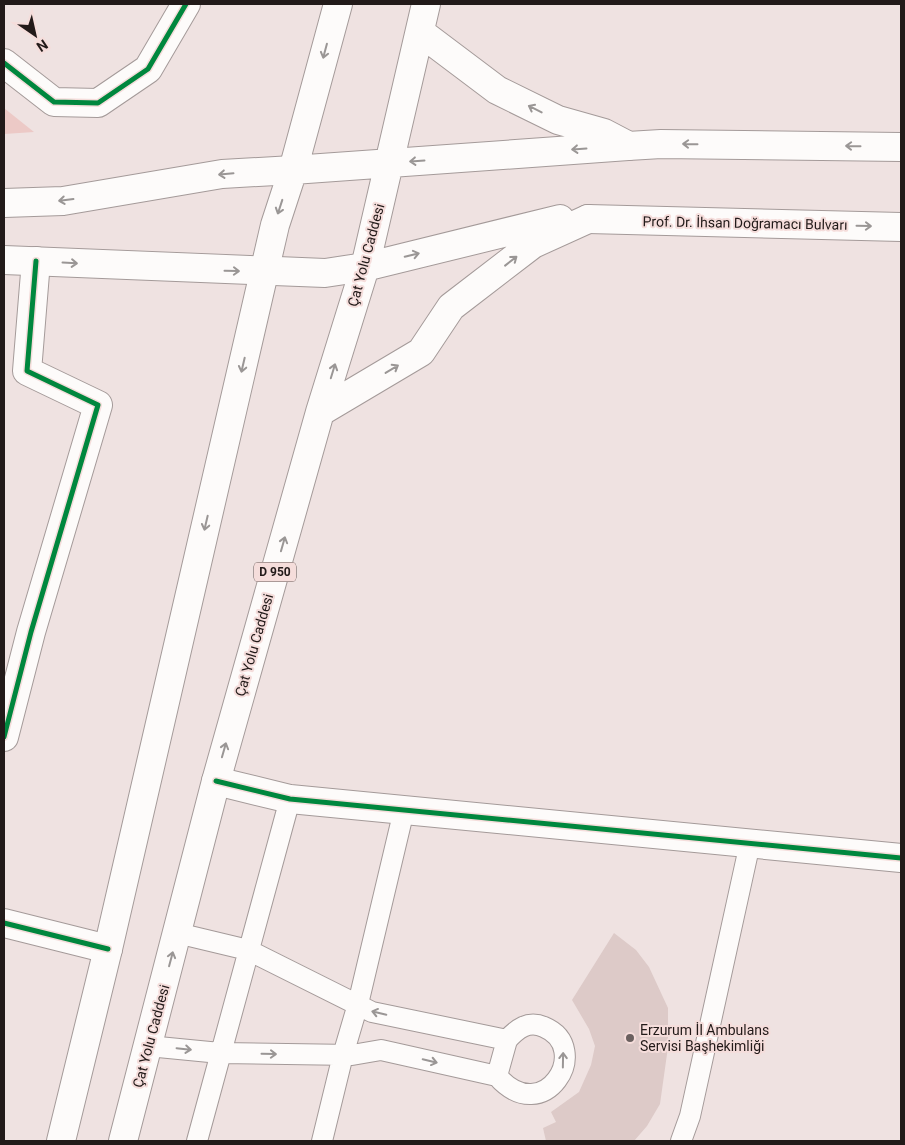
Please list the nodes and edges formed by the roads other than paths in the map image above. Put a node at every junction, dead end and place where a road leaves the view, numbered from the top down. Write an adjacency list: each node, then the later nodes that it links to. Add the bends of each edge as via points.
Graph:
1 (186, 4): 5 (main road, via 148,69 98,103 54,102)
2 (338, 4): 9 (main road, one-way to 9)
3 (426, 4): 4 (main road, Çat Yolu Caddesi / D 950)
4 (420, 32): 6 (main road, one-way to 4, via 604,133 558,120 497,90); 8 (main road, Çat Yolu Caddesi / D 950)
5 (4, 63)
6 (628, 146): 7 (main road, one-way to 6); 8 (main road, one-way to 8)
7 (901, 147)
8 (390, 162): 9 (main road); 15 (main road, Çat Yolu Caddesi / D 950)
9 (293, 170): 10 (main road, one-way to 10, via 222,174 63,201); 16 (main road, one-way to 16)
10 (4, 203)
11 (588, 219): 12 (main road, Prof. Dr. İhsan Doğramacı Bulvarı, one-way to 12); 15 (main road, Prof. Dr. İhsan Doğramacı Bulvarı, one-way to 11, via 557,219); 18 (main road, one-way to 11, via 421,352 451,307 533,244)
12 (901, 227)
13 (4, 260): 14 (main road, Prof. Dr. İhsan Doğramacı Bulvarı)
14 (36, 261): 16 (main road, Prof. Dr. İhsan Doğramacı Bulvarı, one-way to 16); 17 (main road)
15 (365, 267): 16 (main road, Prof. Dr. İhsan Doğramacı Bulvarı, via 325,274); 18 (main road, Çat Yolu Caddesi / D 950, one-way to 15)
16 (264, 271): 27 (main road, one-way to 27)
17 (15, 369): 19 (main road, via 98,405 31,632)
18 (320, 412): 20 (main road, Çat Yolu Caddesi / D 950, one-way to 18)
19 (4, 737)
20 (216, 781): 21 (main road); 26 (main road, Çat Yolu Caddesi / D 950)
21 (290, 799): 22 (main road); 28 (lane)
22 (404, 810): 23 (main road); 29 (lane)
23 (750, 844): 24 (main road); 39 (lane, via 690,1116)
24 (901, 858)
25 (4, 923): 27 (main road)
26 (177, 933): 28 (lane); 31 (main road, Çat Yolu Caddesi / D 950, one-way to 26)
27 (108, 949): 35 (main road)
28 (248, 950): 29 (lane); 32 (lane)
29 (358, 1004): 30 (lane, one-way to 29, via 372,1012); 33 (lane)
30 (507, 1040): 34 (lane); 34 (lane, one-way to 30, via 516,1092 536,1094 555,1084 565,1064 562,1044 557,1036 538,1024 526,1025)
31 (148, 1046): 32 (lane, one-way to 32); 36 (main road, Çat Yolu Caddesi / D 950)
32 (220, 1053): 33 (lane, one-way to 33); 37 (lane)
33 (343, 1055): 34 (lane, one-way to 34, via 381,1050); 38 (lane)
34 (497, 1076)
35 (61, 1141)
36 (123, 1141)
37 (197, 1141)
38 (322, 1141)
39 (681, 1141)

